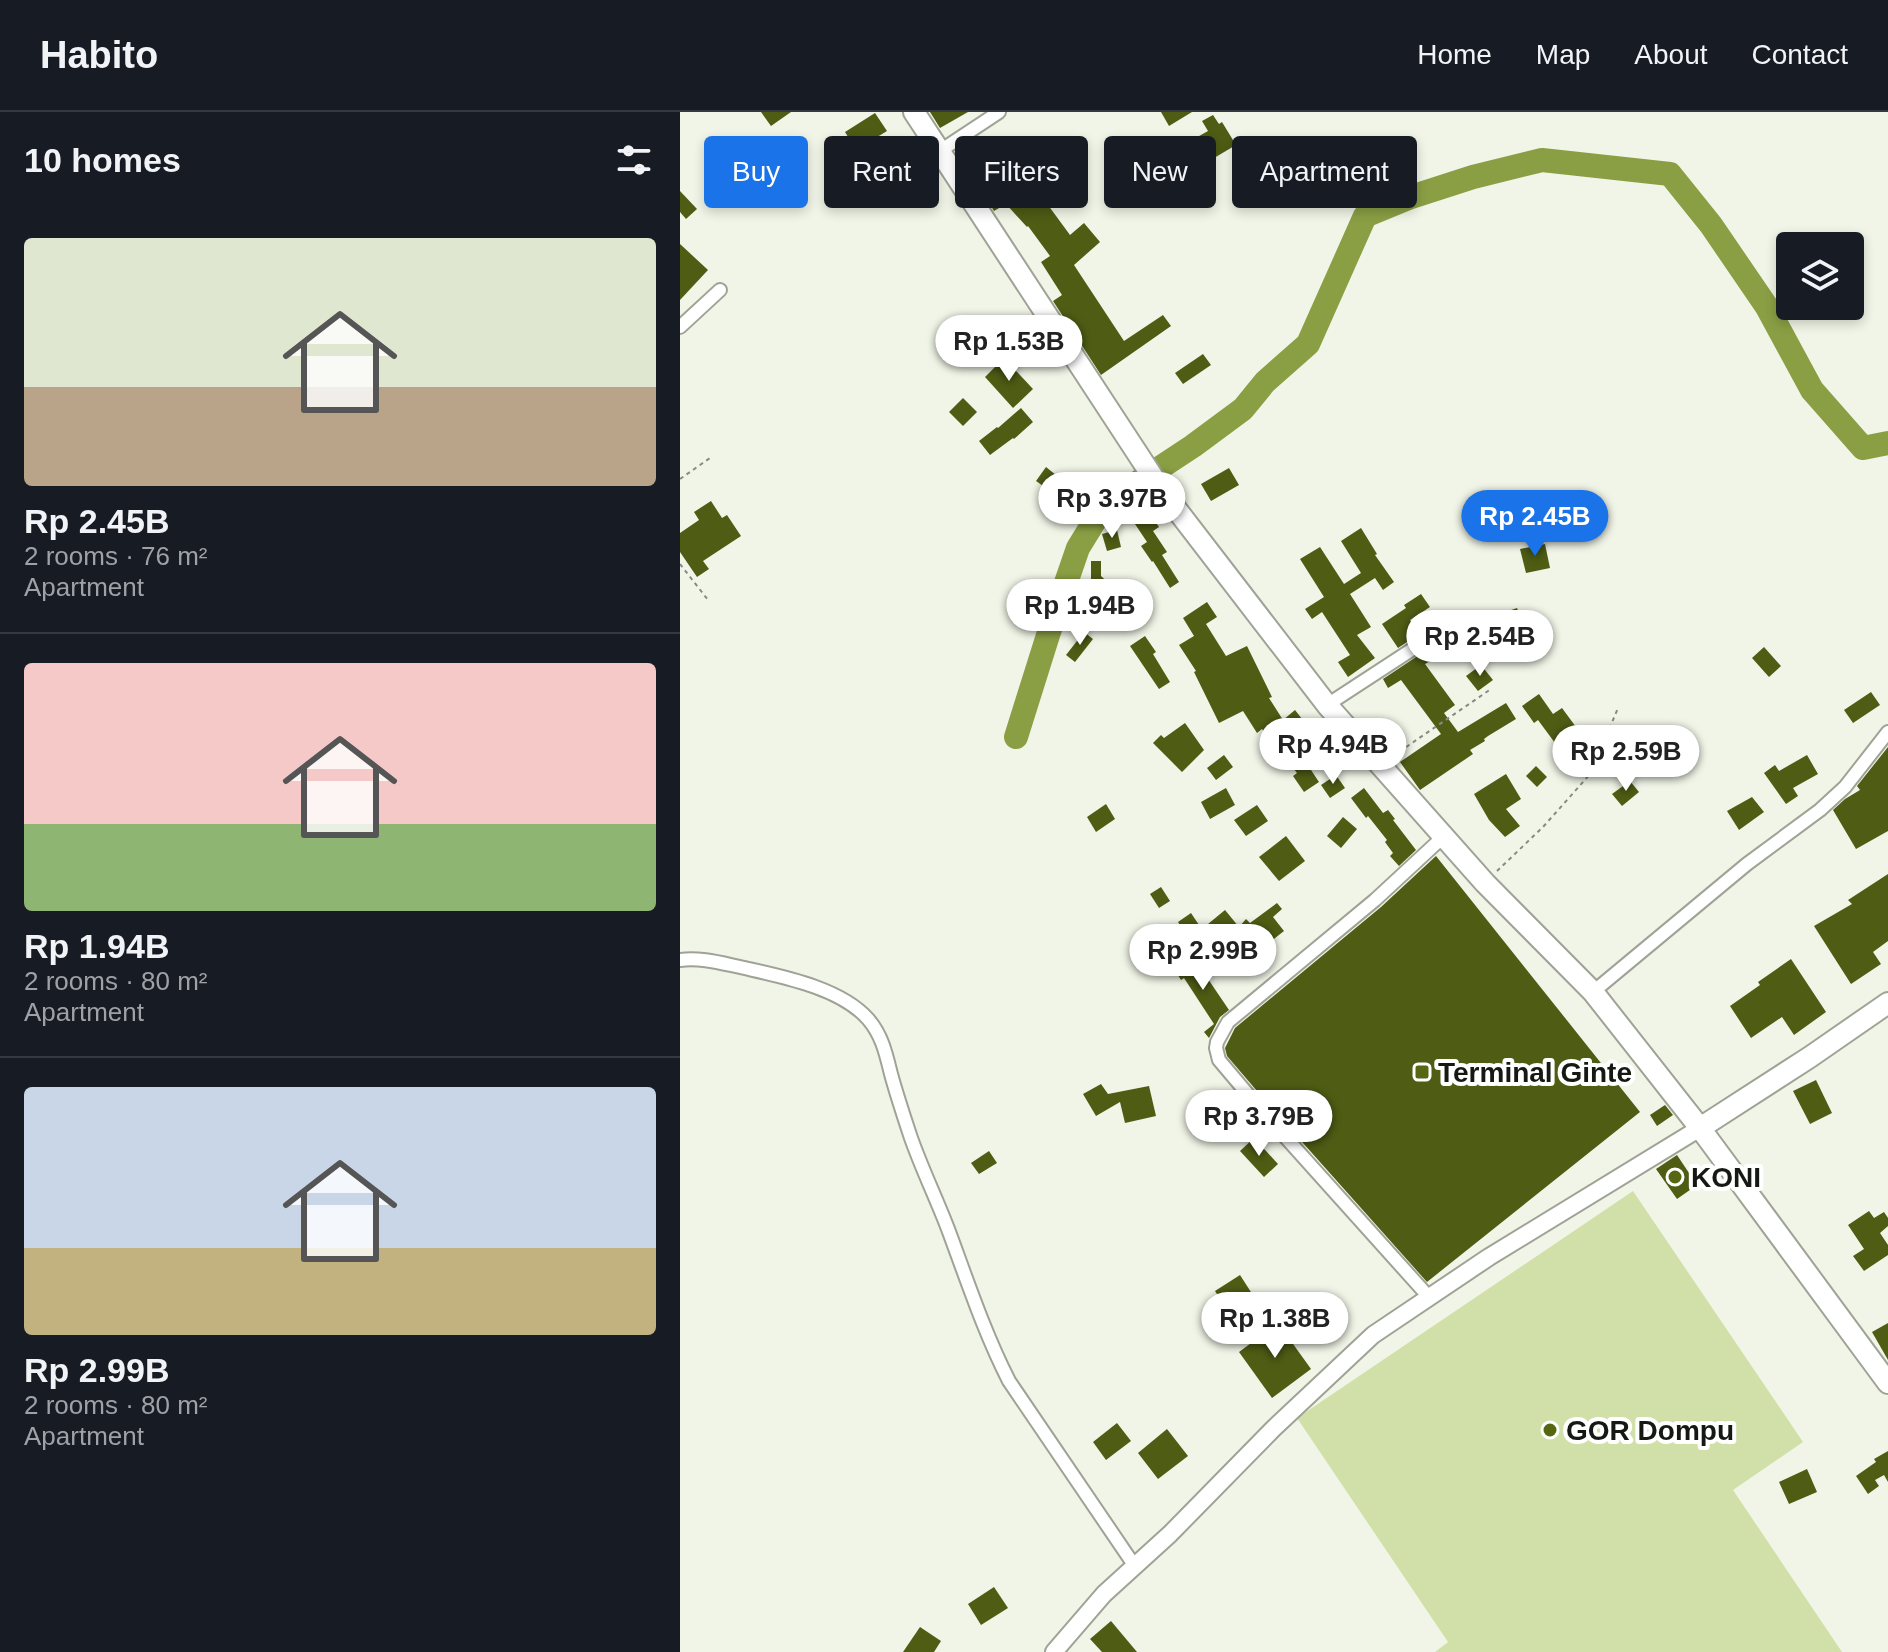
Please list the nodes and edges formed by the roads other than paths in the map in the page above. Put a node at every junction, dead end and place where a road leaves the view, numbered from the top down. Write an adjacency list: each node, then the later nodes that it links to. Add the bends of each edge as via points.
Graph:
1 (914, 112): 3 (main road)
2 (999, 112): 3 (street)
3 (940, 151): 7 (main road, via 1160,488)
4 (720, 290): 5 (street)
5 (680, 327)
6 (1451, 624): 7 (street)
7 (1327, 705): 9 (main road)
8 (1888, 732): 11 (street, via 1820,810)
9 (1443, 837): 11 (main road); 14 (street, via 1228,1022 1216,1048 1219,1060 1262,1111)
10 (680, 959): 16 (street, via 791,979 823,990 869,1019 883,1043 927,1183 1009,1381)
11 (1593, 992): 13 (main road)
12 (1888, 1003): 13 (main road)
13 (1700, 1128): 14 (street); 15 (main road)
14 (1428, 1296): 16 (street, via 1373,1335)
15 (1888, 1383)
16 (1134, 1565): 17 (street)
17 (1054, 1652)

